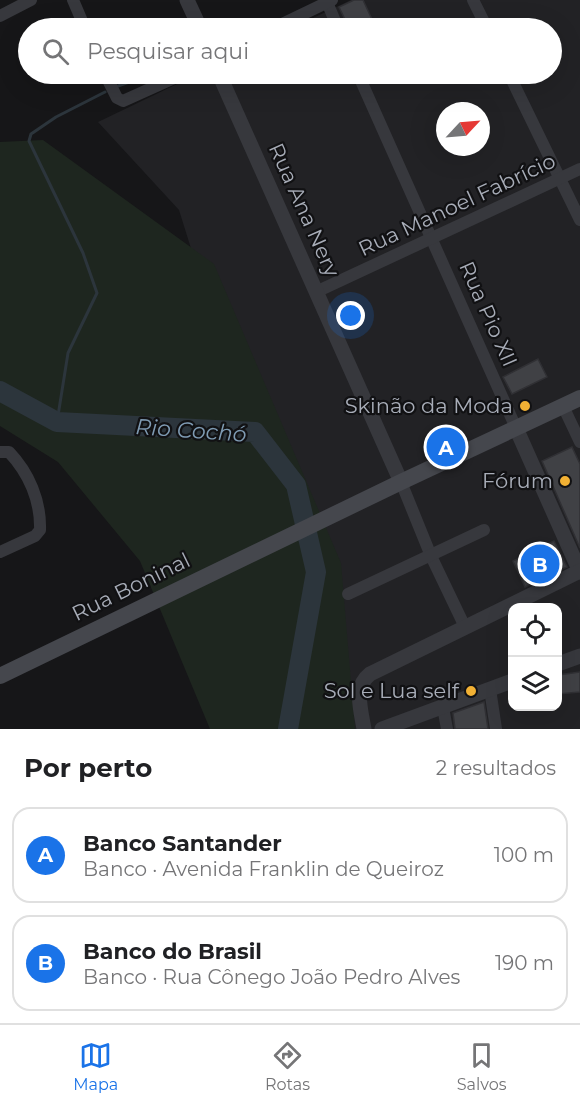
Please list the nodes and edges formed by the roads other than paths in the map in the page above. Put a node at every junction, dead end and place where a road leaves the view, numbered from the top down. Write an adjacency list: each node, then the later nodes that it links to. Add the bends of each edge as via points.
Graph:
1 (30, 0): 6 (street)
2 (73, 0): 7 (street)
3 (187, 0): 8 (street)
4 (473, 0): 11 (street)
5 (328, 1): 9 (street); 10 (street)
6 (0, 15)
7 (81, 18)
8 (195, 18)
9 (294, 18)
10 (334, 18)
11 (482, 18)
12 (110, 84): 13 (street, via 117,98 123,101)
13 (162, 84)
14 (224, 84): 21 (street, Rua Ana Nery)
15 (363, 84): 20 (street, Rua Pio XII)
16 (513, 84): 18 (street)
17 (580, 169): 18 (street, Rua Manoel Fabrício)
18 (560, 178): 19 (street); 20 (street, Rua Manoel Fabrício)
19 (580, 220)
20 (432, 238): 21 (street, Rua Manoel Fabrício); 24 (street, Rua Pio XII)
21 (318, 291): 27 (street, Rua Ana Nery)
22 (580, 398): 23 (main road, Rua Boninal)
23 (563, 406): 24 (main road, Rua Boninal); 25 (street)
24 (516, 428): 27 (main road, Rua Boninal); 31 (street, Rua Pio XII)
25 (580, 442)
26 (0, 452): 29 (street, via 9,452 21,464 38,501 40,530)
27 (401, 482): 30 (street, Rua Ana Nery); 36 (main road, Rua Boninal)
28 (484, 530): 30 (street)
29 (0, 552)
30 (431, 556): 32 (street); 33 (street, Rua Ana Nery)
31 (580, 572): 33 (street)
32 (348, 594)
33 (465, 627): 40 (street, via 364,678 359,693)
34 (580, 656): 35 (street)
35 (562, 663)
36 (0, 676)
37 (508, 683): 38 (street)
38 (490, 689): 39 (street); 43 (street)
39 (443, 707): 41 (street); 42 (street)
40 (364, 729): 41 (street, via 371,725)
41 (379, 729)
42 (447, 729)
43 (496, 729)

